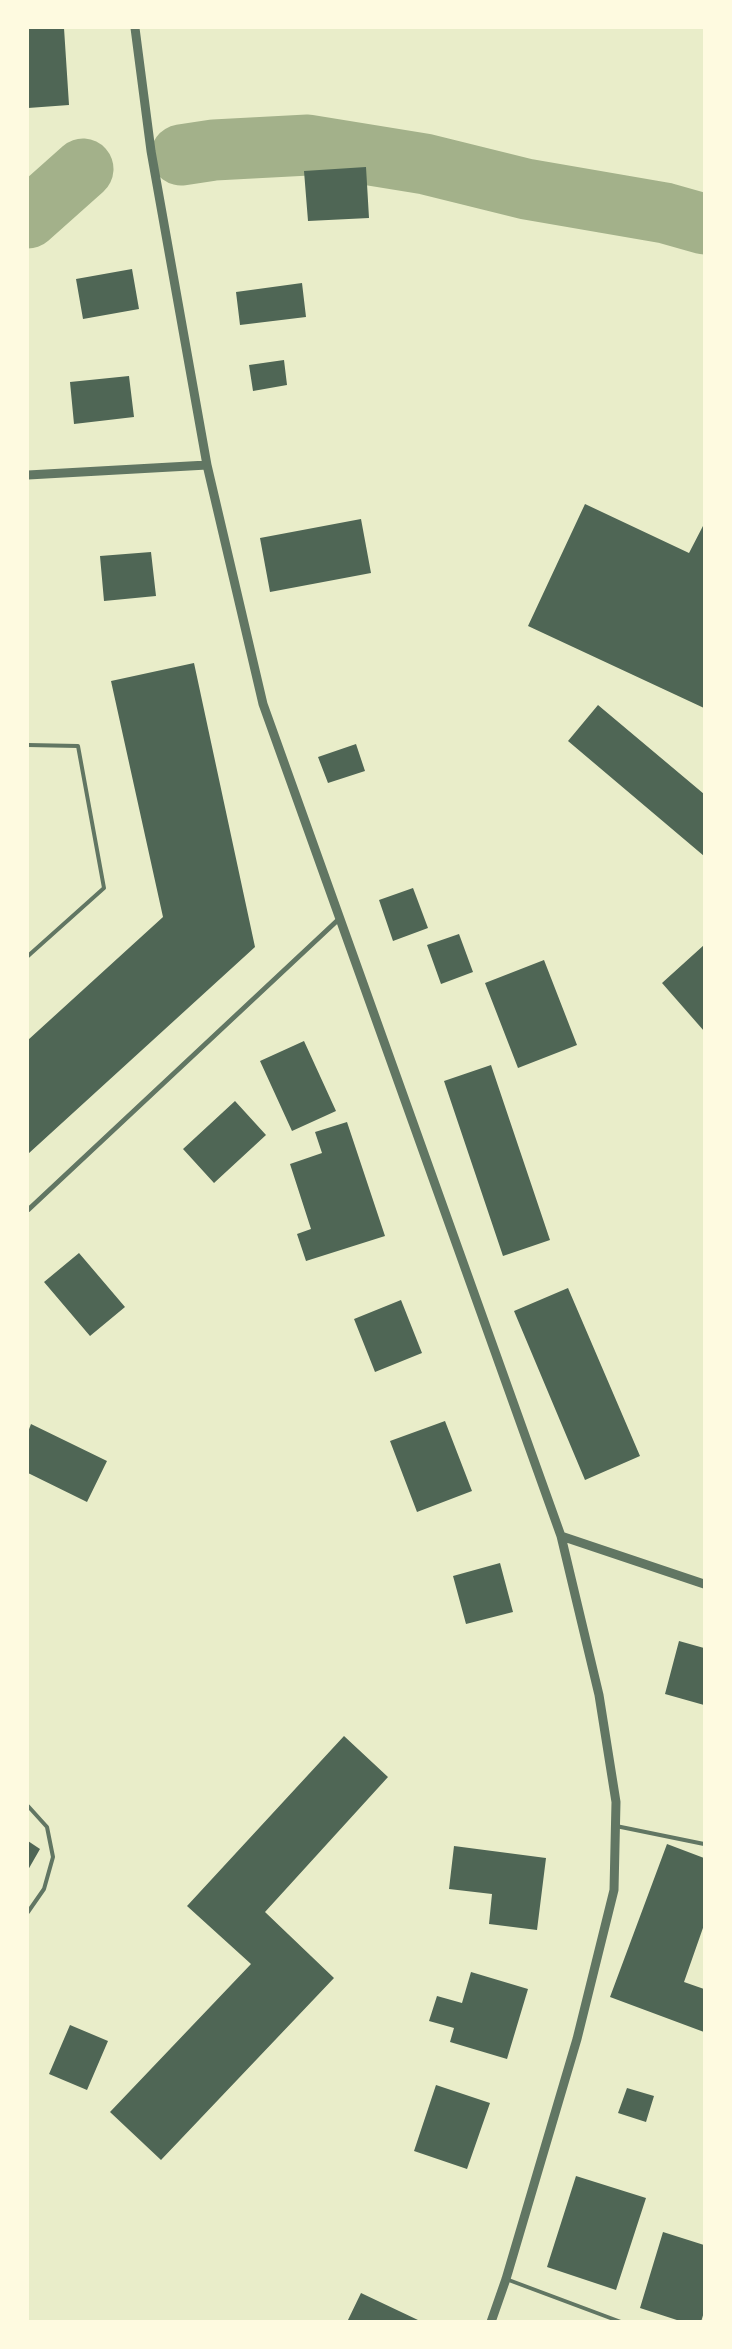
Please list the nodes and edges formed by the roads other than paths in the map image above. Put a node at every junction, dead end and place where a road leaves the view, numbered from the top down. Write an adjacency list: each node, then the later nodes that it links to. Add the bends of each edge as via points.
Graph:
1 (135, 28): 2 (street, via 151,151)
2 (206, 464): 3 (street); 5 (street, via 262,704)
3 (28, 475)
4 (28, 745): 6 (lane, via 78,746 104,888)
5 (340, 918): 7 (street); 8 (street)
6 (28, 956)
7 (28, 1210)
8 (561, 1536): 9 (street); 11 (street, via 599,1695 616,1802)
9 (704, 1584)
10 (28, 1806): 13 (lane, via 47,1827 53,1858 44,1889)
11 (616, 1826): 12 (lane); 14 (street, via 612,1899 577,2039)
12 (704, 1844)
13 (28, 1912)
14 (506, 2279): 15 (street); 16 (lane)
15 (491, 2322)
16 (621, 2322)

